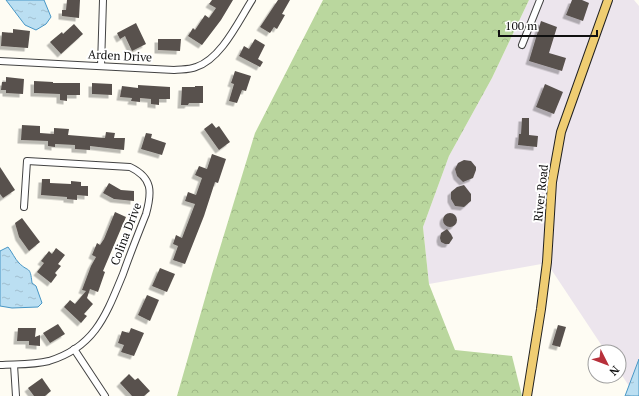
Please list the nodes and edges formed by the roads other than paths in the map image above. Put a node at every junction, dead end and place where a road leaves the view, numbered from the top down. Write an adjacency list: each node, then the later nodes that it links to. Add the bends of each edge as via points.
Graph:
1 (103, 0): 7 (street)
2 (252, 0): 7 (street, Arden Drive, via 220,50 210,60 195,68 174,70)
3 (540, 0): 5 (street)
4 (608, 0): 14 (main road, River Road, via 561,132 552,182 542,301)
5 (522, 45)
6 (0, 61): 7 (street, Arden Drive)
7 (101, 66)
8 (24, 207): 9 (street, Colina Drive, via 27,161 130,167 146,179 151,193 146,214 106,314 88,339)
9 (74, 349): 11 (street, Colina Drive, via 41,363); 13 (street)
10 (0, 365): 11 (street, Colina Drive)
11 (14, 365): 12 (street)
12 (16, 396)
13 (105, 396)
14 (527, 396)

